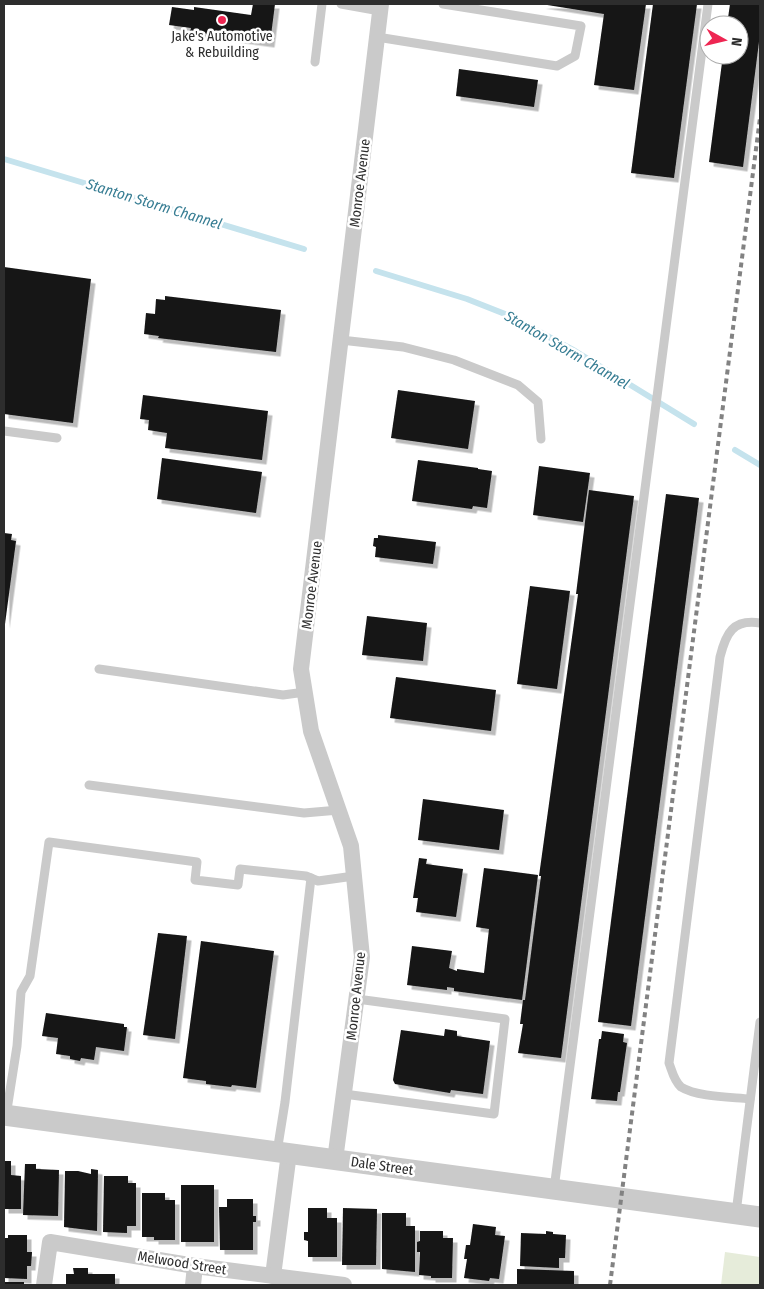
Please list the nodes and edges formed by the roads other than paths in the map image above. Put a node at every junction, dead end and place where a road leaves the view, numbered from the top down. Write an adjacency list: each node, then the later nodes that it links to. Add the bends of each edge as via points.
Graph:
1 (322, 4): 7 (lane)
2 (341, 4): 5 (lane)
3 (443, 4): 6 (lane, via 581,26 575,56 557,66)
4 (708, 4): 26 (lane)
5 (381, 7): 6 (street, Monroe Avenue)
6 (377, 37): 8 (street, Monroe Avenue)
7 (315, 62)
8 (341, 340): 11 (lane, via 429,353 518,385 538,402); 14 (street, Monroe Avenue, via 301,669)
9 (4, 431): 10 (lane)
10 (57, 438)
11 (540, 439)
12 (760, 623): 22 (lane, via 747,622 735,627 724,641 720,658 669,1063 680,1086 694,1092)
13 (99, 669): 14 (lane, via 283,695)
14 (305, 692): 16 (street, Monroe Avenue, via 311,731)
15 (89, 785): 16 (lane, via 304,813)
16 (339, 810): 17 (street, Monroe Avenue, via 351,846)
17 (354, 876): 18 (lane, via 318,881); 19 (street, Monroe Avenue, via 362,957)
18 (310, 878): 23 (lane, via 240,869 238,885 195,880 197,862 49,842 30,976 20,992 16,1046); 24 (lane, via 285,1102)
19 (357, 999): 21 (street, Monroe Avenue); 21 (lane, via 505,1019 494,1114)
20 (760, 1022): 22 (lane)
21 (344, 1094): 25 (street, Monroe Avenue)
22 (750, 1099): 27 (lane)
23 (5, 1116): 24 (street, Dale Street)
24 (283, 1153): 25 (street, Dale Street); 30 (street)
25 (335, 1160): 26 (street, Dale Street)
26 (554, 1189): 27 (street, Dale Street)
27 (736, 1213): 28 (street, Dale Street)
28 (760, 1216)
29 (195, 1266): 30 (street, Melwood Street); 31 (street, Melwood Street, via 50,1242); 32 (street)
30 (273, 1276): 33 (street, Melwood Street)
31 (44, 1285)
32 (193, 1285)
33 (343, 1285)

